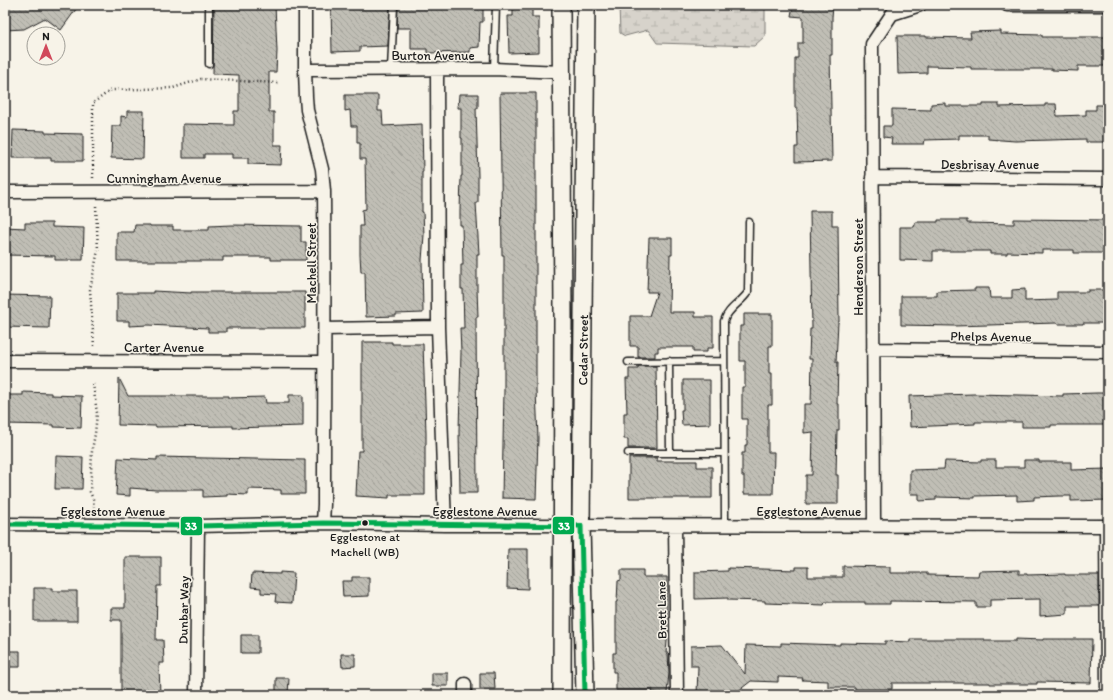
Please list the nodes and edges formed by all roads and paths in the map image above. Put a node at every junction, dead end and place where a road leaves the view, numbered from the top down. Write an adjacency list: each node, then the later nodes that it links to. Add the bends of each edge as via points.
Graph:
1 (209, 5): 11 (lane)
2 (306, 5): 14 (street, Machell Street)
3 (394, 5): 12 (lane)
4 (496, 5): 13 (lane)
5 (561, 5): 16 (main road, Cedar Street)
6 (586, 5): 47 (main road, Cedar Street)
7 (920, 5): 10 (street)
8 (1007, 5): 9 (street)
9 (1108, 6)
10 (888, 10): 18 (street, Henderson Street, via 872,44)
11 (209, 64)
12 (391, 69): 14 (street, Burton Avenue); 15 (street, Burton Avenue)
13 (494, 69): 15 (street, Burton Avenue); 16 (street, Burton Avenue)
14 (304, 70): 21 (street, Machell Street, via 307,110 322,169)
15 (438, 70): 25 (street)
16 (562, 72): 43 (main road, Cedar Street)
17 (278, 83): 19 (path, via 201,79 173,88 111,90 93,103)
18 (872, 177): 20 (street, Desbrisay Avenue); 28 (street, Henderson Street)
19 (94, 178)
20 (1108, 179)
21 (324, 191): 22 (street, Cunningham Avenue); 26 (street, Machell Street)
22 (5, 192)
23 (96, 206): 27 (path, via 98,250 90,290)
24 (749, 222): 31 (lane, via 748,292 729,311 724,321)
25 (438, 327): 26 (street); 42 (street)
26 (325, 329): 32 (street, Machell Street)
27 (94, 346)
28 (873, 349): 29 (street, Phelps Avenue); 45 (street, Henderson Street)
29 (1108, 352)
30 (5, 361): 32 (street, Carter Avenue)
31 (724, 361): 34 (lane); 37 (lane)
32 (324, 362): 40 (street, Machell Street)
33 (628, 362): 34 (lane)
34 (669, 362): 36 (lane)
35 (94, 384): 39 (path, via 97,413 90,492)
36 (670, 453): 37 (lane); 38 (lane)
37 (724, 453): 44 (lane)
38 (628, 454)
39 (94, 507)
40 (323, 523): 42 (street, Egglestone Avenue); 46 (street, Egglestone Avenue)
41 (5, 524): 46 (street, Egglestone Avenue)
42 (445, 525): 43 (street, Egglestone Avenue)
43 (563, 525): 47 (street, Egglestone Avenue); 51 (main road, Cedar Street)
44 (724, 525): 45 (street, Egglestone Avenue); 48 (street, Egglestone Avenue)
45 (874, 525): 49 (street, Egglestone Avenue)
46 (198, 526): 50 (street, Dunbar Way)
47 (582, 526): 48 (street, Egglestone Avenue); 52 (main road, Cedar Street)
48 (675, 526): 53 (street, Brett Lane)
49 (1107, 526): 54 (street)
50 (196, 695)
51 (562, 695)
52 (585, 695)
53 (677, 695)
54 (1107, 695)

